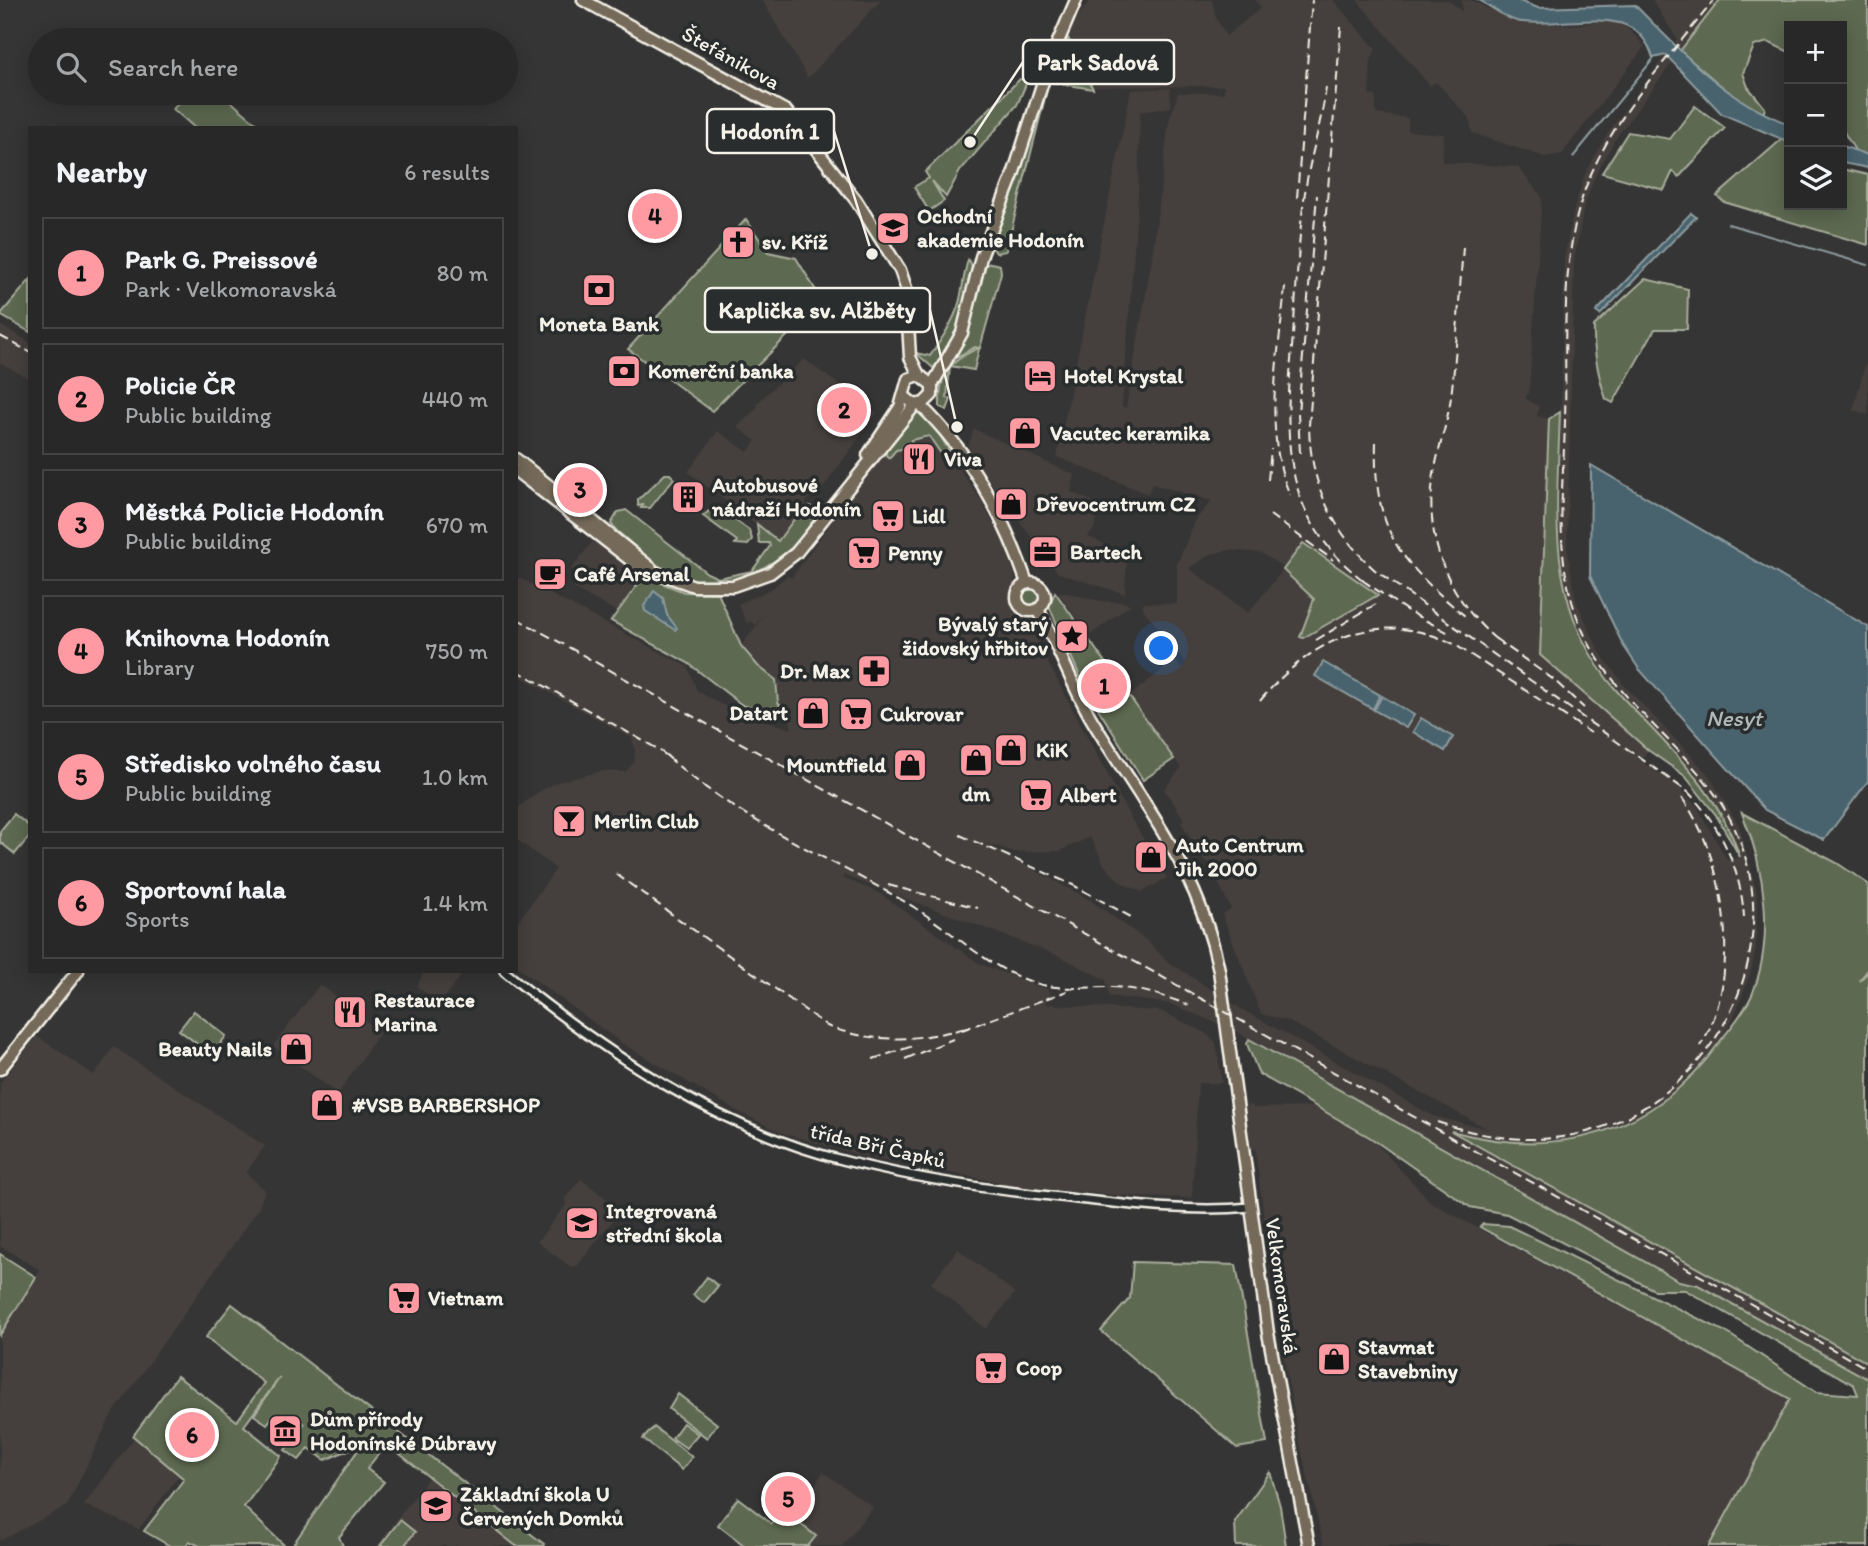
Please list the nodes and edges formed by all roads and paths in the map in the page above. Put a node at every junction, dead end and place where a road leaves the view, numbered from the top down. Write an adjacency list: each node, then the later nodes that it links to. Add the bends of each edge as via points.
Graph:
1 (583, 0): 3 (main road, Štefánikova, via 786,111 856,200 900,270)
2 (1075, 1): 4 (main road, via 1044,76 978,268 962,333)
3 (907, 328): 5 (main road, via 911,363); 6 (main road)
4 (945, 363): 5 (main road); 7 (main road)
5 (922, 376): 6 (main road); 7 (main road)
6 (908, 379): 8 (main road)
7 (932, 385): 9 (main road)
8 (904, 396): 10 (main road); 13 (main road)
9 (931, 398): 10 (main road); 11 (main road)
10 (918, 405): 11 (main road); 13 (main road)
11 (948, 436): 16 (main road, via 1000,515)
12 (518, 461): 15 (main road)
13 (866, 462): 15 (main road, via 805,544 770,573 715,588 677,582)
14 (518, 473): 15 (main road, via 621,554)
15 (657, 573)
16 (1027, 583): 17 (main road, via 1044,591 1044,603); 17 (main road, via 1018,591 1018,602 1027,611)
17 (1038, 610): 21 (main road, Velkomoravská, via 1083,704 1192,881 1211,931)
18 (76, 973): 20 (main road)
19 (505, 973): 21 (street, třída Bří Čapků, via 564,1020 661,1082 774,1137 848,1162 1047,1196 1185,1207)
20 (0, 1069)
21 (1251, 1207): 22 (main road, Velkomoravská, via 1269,1341)
22 (1309, 1546)

